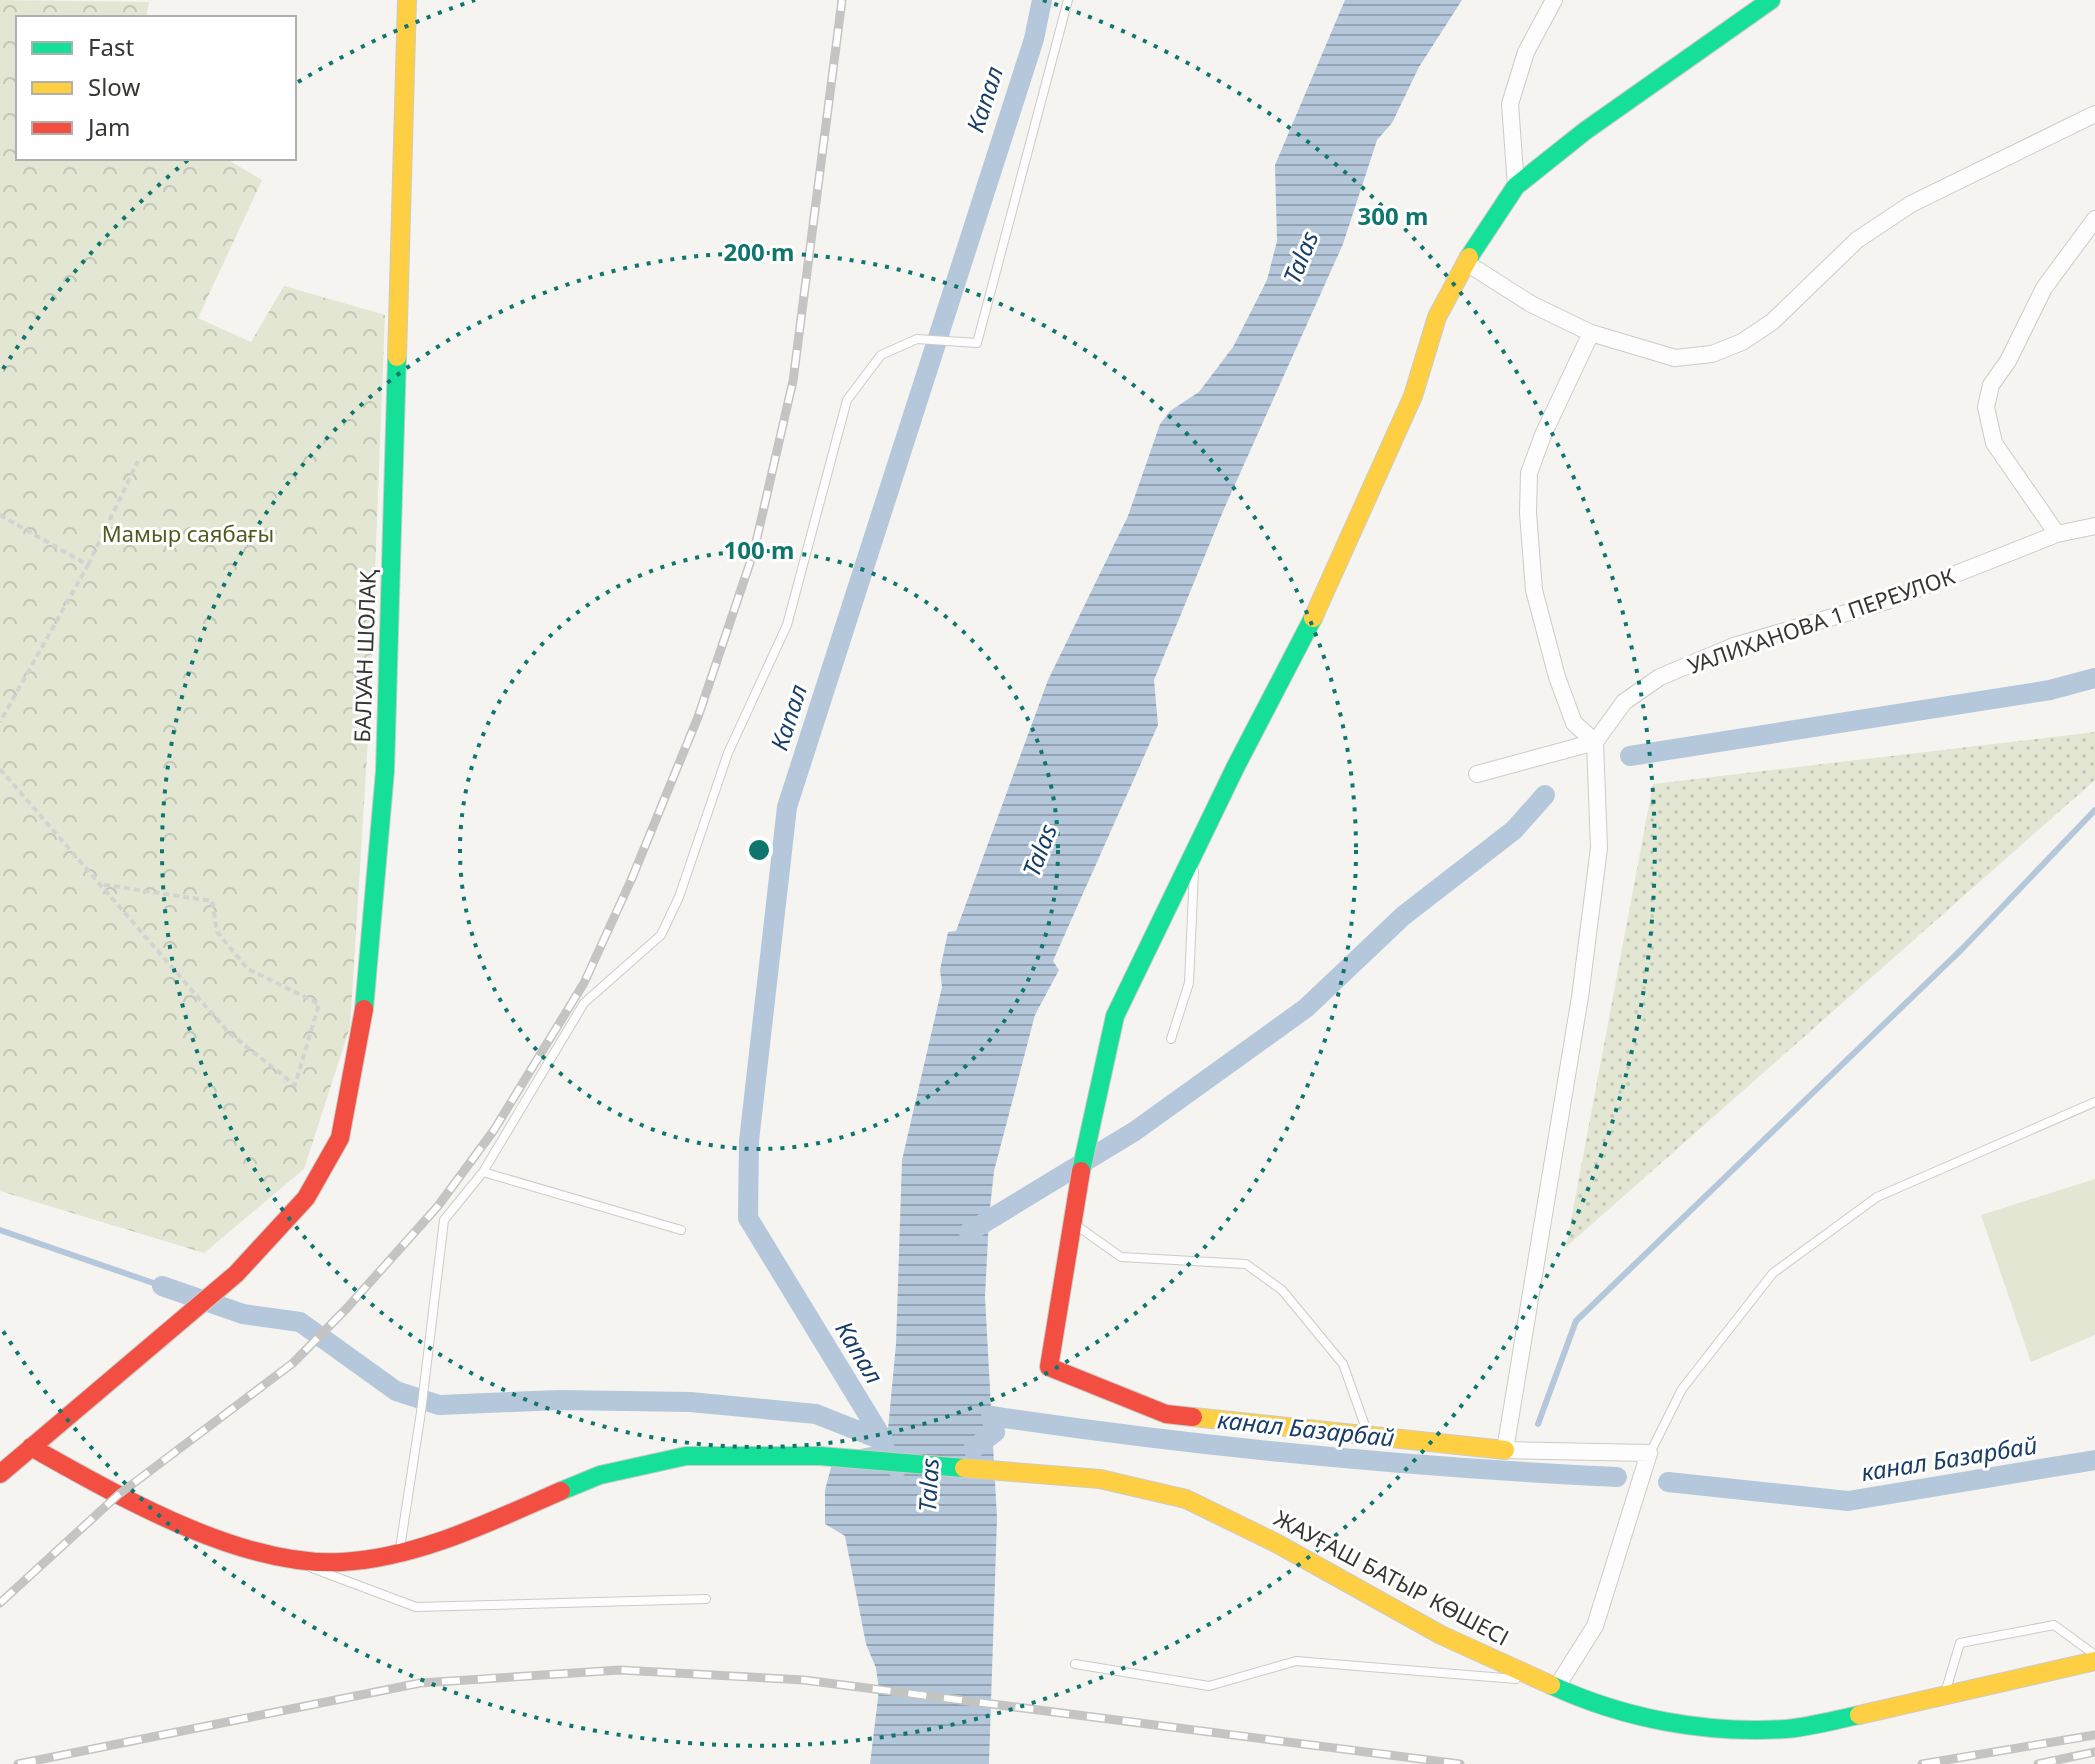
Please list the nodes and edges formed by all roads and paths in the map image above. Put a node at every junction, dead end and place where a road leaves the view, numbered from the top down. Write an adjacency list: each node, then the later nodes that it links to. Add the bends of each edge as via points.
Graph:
1 (407, 0): 27 (main road, БАЛУАН ШОЛАҚ, via 385,771 362,1028 340,1138 306,1198 236,1274)
2 (1068, 0): 23 (lane, via 977,343 917,339 881,355 847,400 787,625 728,753 679,897 661,935 584,1003)
3 (1554, 0): 6 (street, via 1526,52 1510,104)
4 (1771, 0): 6 (main road)
5 (2095, 114): 9 (street, via 1911,204 1857,240 1772,322 1742,342 1712,354 1675,358)
6 (1516, 186): 8 (main road)
7 (2095, 219): 13 (street, via 2044,288 1991,385 1986,407 1994,443)
8 (1465, 262): 9 (street, via 1531,304); 19 (main road, via 1437,317 1413,396 1314,616)
9 (1591, 333): 16 (street, via 1529,473 1528,513 1534,590 1557,677 1574,723)
10 (138, 461): 14 (path)
11 (0, 515): 14 (path)
12 (2095, 526): 13 (street, УАЛИХАНОВА 1 ПЕРЕУЛОК)
13 (2057, 534): 16 (street, УАЛИХАНОВА 1 ПЕРЕУЛОК, via 1887,601 1734,646 1660,677 1624,702)
14 (88, 565): 15 (path)
15 (0, 722)
16 (1595, 742): 18 (street); 28 (street, via 1599,848)
17 (0, 769): 20 (path)
18 (1477, 774)
19 (1194, 853): 21 (lane, via 1189,983); 24 (main road, via 1115,1016)
20 (99, 884): 20 (path, via 212,901 217,932 248,969 319,1004 295,1085 228,1032)
21 (1171, 1039)
22 (2095, 1102): 29 (lane, via 1877,1197 1773,1273 1682,1389)
23 (483, 1172): 25 (lane); 31 (lane, via 444,1220)
24 (1070, 1222): 26 (lane, via 1121,1257 1246,1264 1282,1290 1343,1364); 26 (main road, via 1049,1367 1166,1414)
25 (681, 1230)
26 (1368, 1435): 28 (main road)
27 (31, 1447): 30 (main road); 32 (main road, via 118,1495 208,1535)
28 (1505, 1450): 29 (street)
29 (1649, 1453): 36 (street, via 1595,1626)
30 (0, 1474)
31 (400, 1553): 32 (main road, via 341,1562); 36 (main road, ЖАУҒАШ БАТЫР КӨШЕСІ, via 600,1475 686,1456 820,1456 1042,1472 1186,1499 1441,1635)
32 (281, 1557): 33 (lane, via 416,1607)
33 (706, 1599)
34 (2095, 1658): 37 (main road, ЖАУҒАШ БАТЫР КӨШЕСІ); 37 (lane, via 2054,1625 1960,1643)
35 (1075, 1664): 36 (lane, via 1209,1686 1296,1661)
36 (1548, 1684): 37 (main road, ЖАУҒАШ БАТЫР КӨШЕСІ, via 1640,1716 1714,1731 1789,1729)
37 (1944, 1697)

